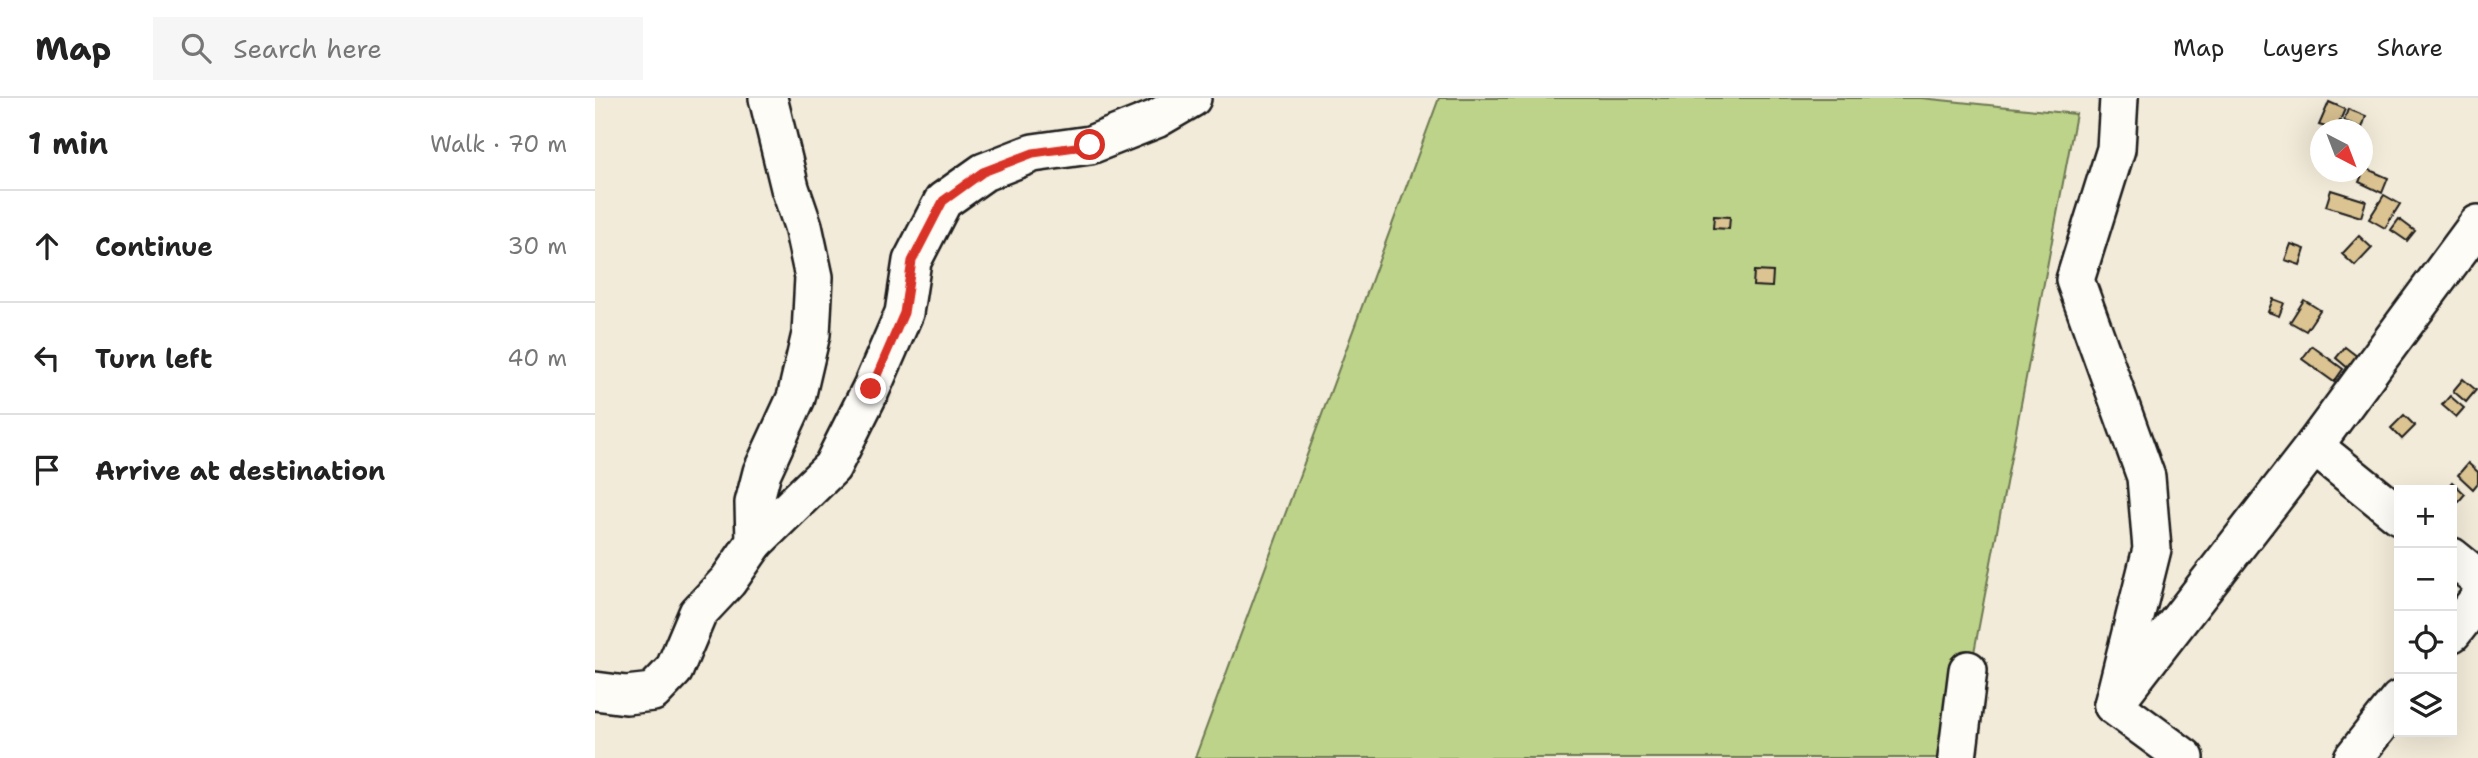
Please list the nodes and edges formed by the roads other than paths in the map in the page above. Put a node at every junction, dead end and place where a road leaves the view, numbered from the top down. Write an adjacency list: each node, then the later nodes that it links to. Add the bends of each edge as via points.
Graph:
1 (768, 98): 7 (street, via 814,277 811,334 796,398 762,472 754,503)
2 (1192, 98): 7 (street, via 1156,119 1090,145 1033,153 983,172 943,201 912,261 904,313 832,467)
3 (2119, 98): 14 (street, via 2116,149 2075,280 2146,477 2152,549)
4 (2478, 224): 5 (street)
5 (2314, 446): 6 (street); 14 (street)
6 (2394, 511)
7 (755, 542): 13 (street, via 698,613 674,670 653,692)
8 (2457, 561): 9 (street)
9 (2478, 578)
10 (2478, 600): 11 (street)
11 (2457, 627)
12 (1968, 670): 16 (street)
13 (595, 691)
14 (2113, 705): 17 (street)
15 (2394, 706): 18 (street)
16 (1957, 758)
17 (2185, 758)
18 (2353, 758)

